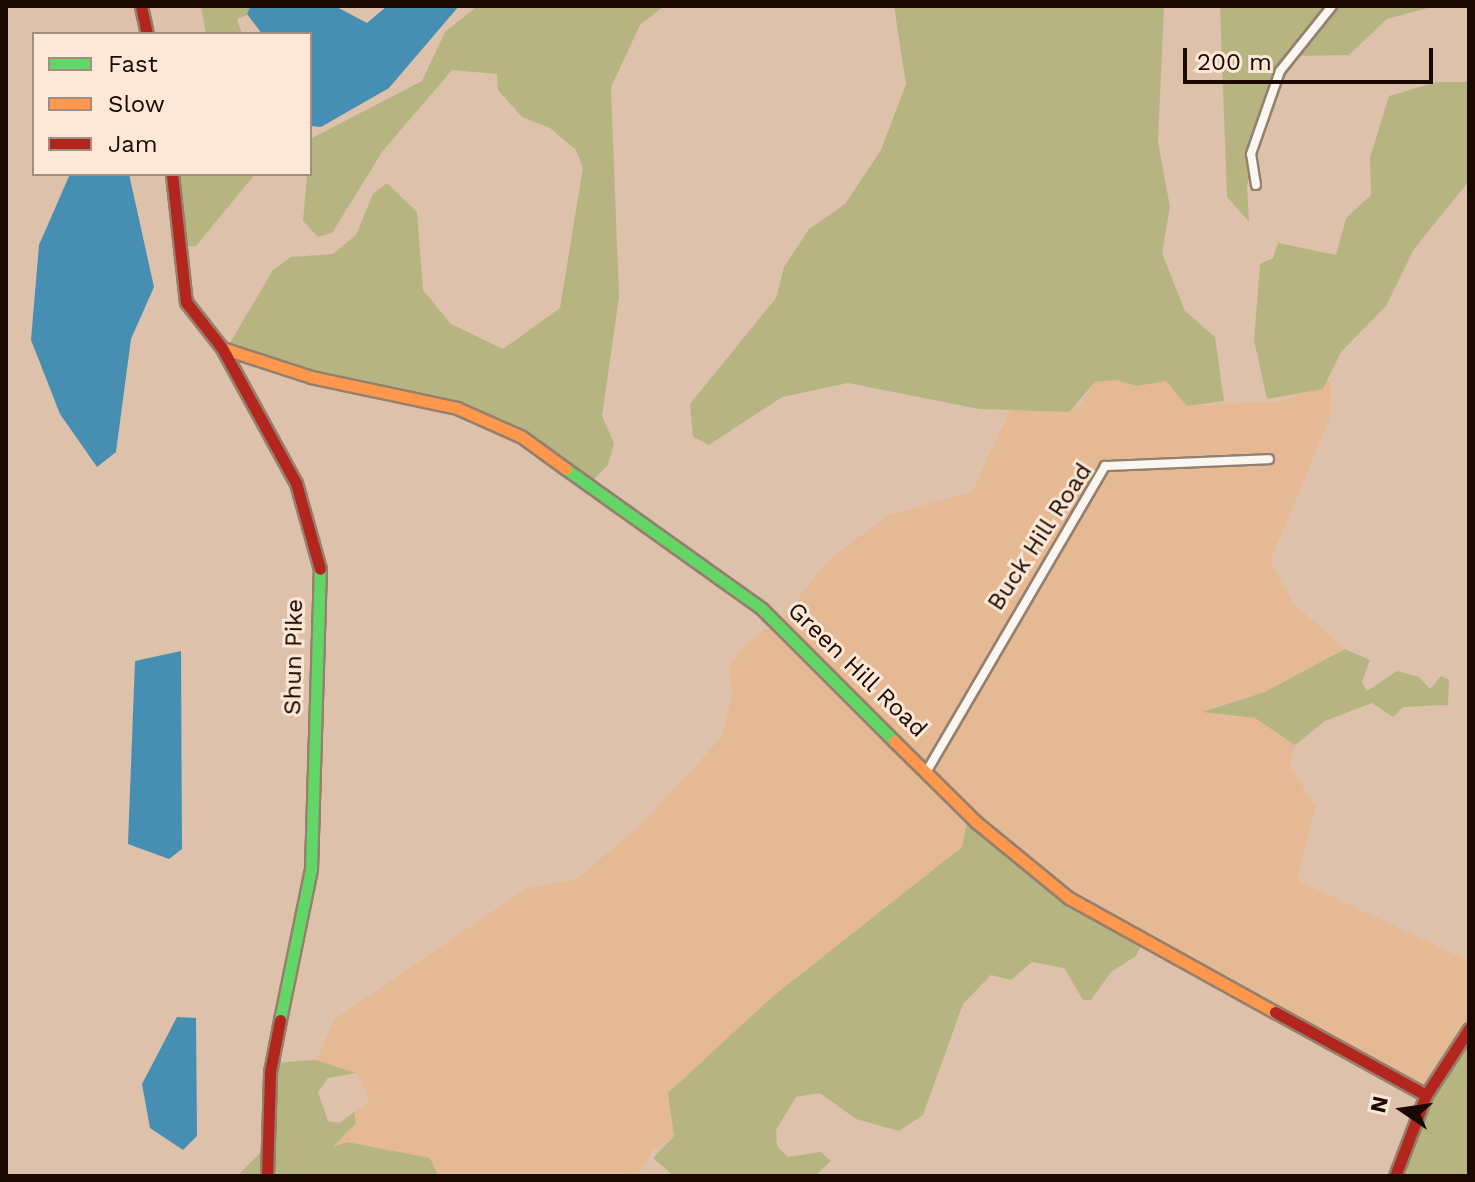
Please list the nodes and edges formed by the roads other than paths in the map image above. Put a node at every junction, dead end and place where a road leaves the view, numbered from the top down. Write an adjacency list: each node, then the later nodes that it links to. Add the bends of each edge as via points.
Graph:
1 (141, 6): 3 (main road)
2 (1332, 6): 5 (street, via 1280,71 1251,154)
3 (147, 32)
4 (172, 176): 6 (main road, Shun Pike, via 186,302)
5 (1256, 185)
6 (222, 348): 8 (main road, Green Hill Road, via 311,377 457,408 522,437 762,609); 11 (main road, Shun Pike, via 311,513 320,556 311,869 270,1072)
7 (1269, 459): 8 (street, Buck Hill Road, via 1105,466)
8 (928, 769): 10 (main road, Green Hill Road, via 976,822 1069,898)
9 (1469, 1029): 10 (main road)
10 (1426, 1095): 12 (main road)
11 (267, 1176)
12 (1395, 1176)

